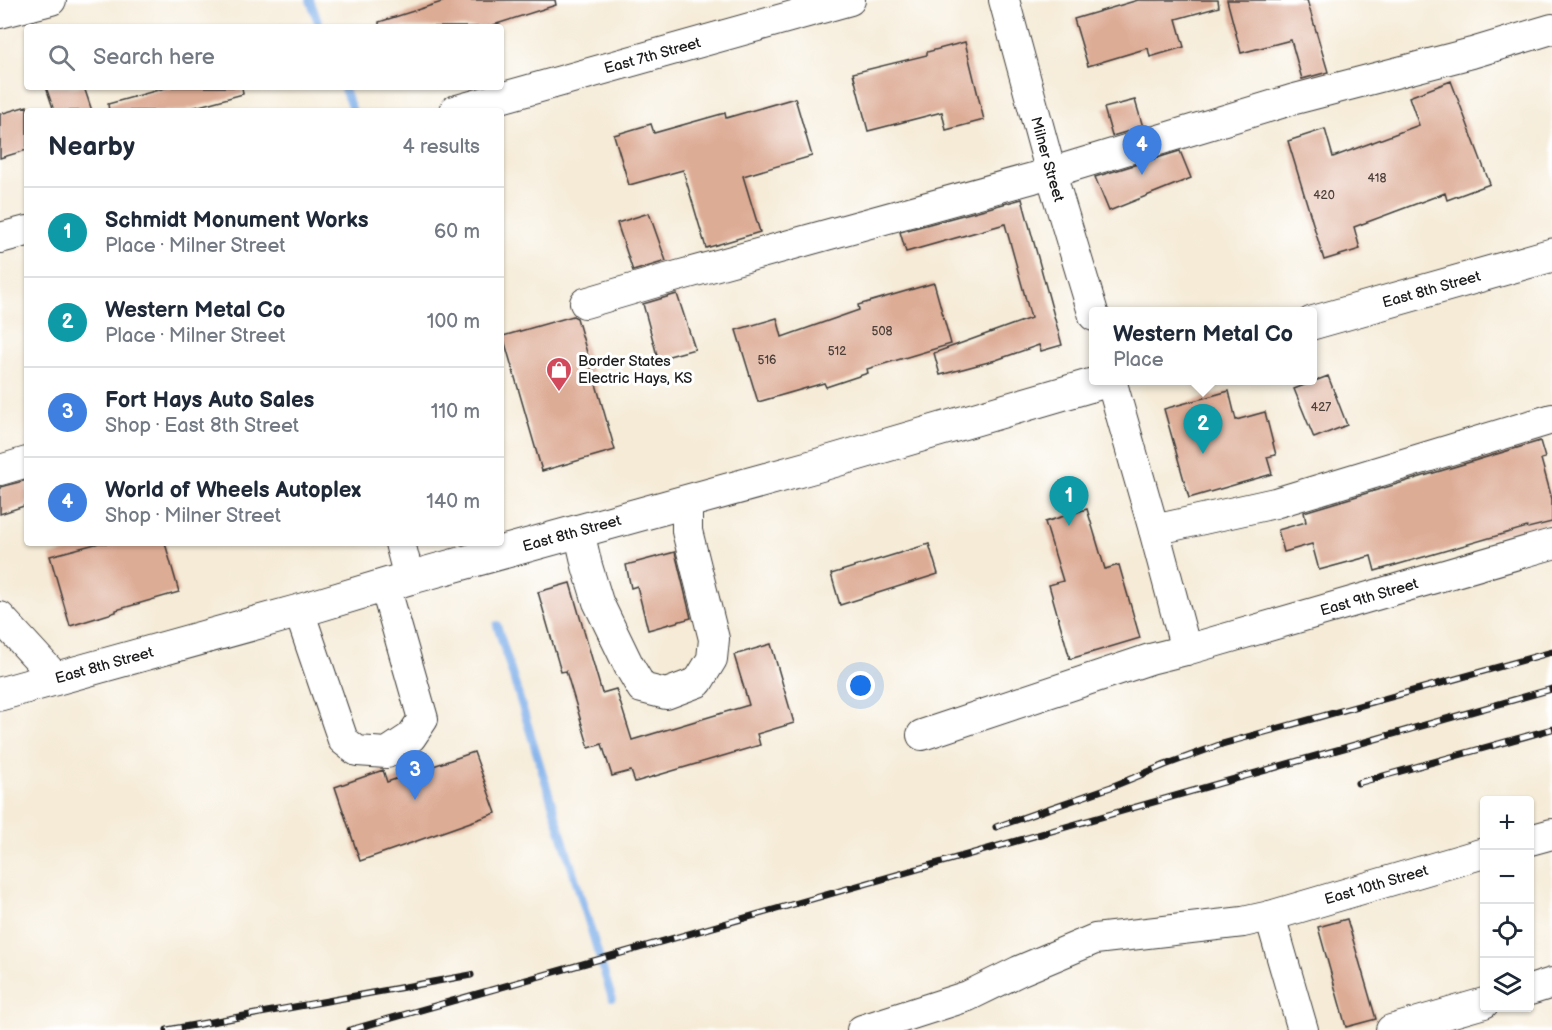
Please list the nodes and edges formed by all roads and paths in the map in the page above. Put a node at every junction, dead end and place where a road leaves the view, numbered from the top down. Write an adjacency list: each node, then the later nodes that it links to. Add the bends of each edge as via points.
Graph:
1 (51, 0): 4 (street)
2 (850, 0): 6 (street, East 7th Street)
3 (1004, 0): 7 (street, Milner Street)
4 (0, 14)
5 (1552, 29): 7 (street, via 1291,100)
6 (465, 108)
7 (1051, 173): 11 (street); 12 (street, Milner Street)
8 (24, 232): 9 (street)
9 (0, 238)
10 (1552, 255): 13 (main road, East 8th Street)
11 (585, 303)
12 (1091, 307)
13 (1317, 322)
14 (1096, 385): 19 (main road, East 8th Street)
15 (1111, 385): 20 (street)
16 (1552, 419): 20 (street, via 1275,503)
17 (24, 463): 18 (street)
18 (0, 470)
19 (687, 501): 21 (main road, East 8th Street); 21 (street, via 687,531 714,639 712,658 698,682 666,694 642,688 629,666 598,602)
20 (1154, 530): 27 (street)
21 (579, 531): 24 (main road, East 8th Street)
22 (1552, 544): 27 (street, East 9th Street)
23 (400, 546): 24 (street)
24 (397, 582): 25 (main road, East 8th Street); 25 (street, via 423,719 411,736 387,753 357,752 343,740)
25 (299, 611): 28 (main road, East 8th Street)
26 (0, 617): 28 (street)
27 (1186, 650): 30 (street, East 9th Street)
28 (56, 678): 29 (main road, East 8th Street)
29 (0, 694)
30 (922, 735)
31 (1552, 834): 32 (street)
32 (1534, 839)
33 (1480, 854): 34 (street, East 10th Street)
34 (1270, 916): 38 (street, East 10th Street, via 1095,939 968,996); 39 (street)
35 (1552, 983): 36 (street)
36 (1534, 989)
37 (1480, 1004): 40 (street)
38 (862, 1030)
39 (1304, 1030)
40 (1391, 1030)

